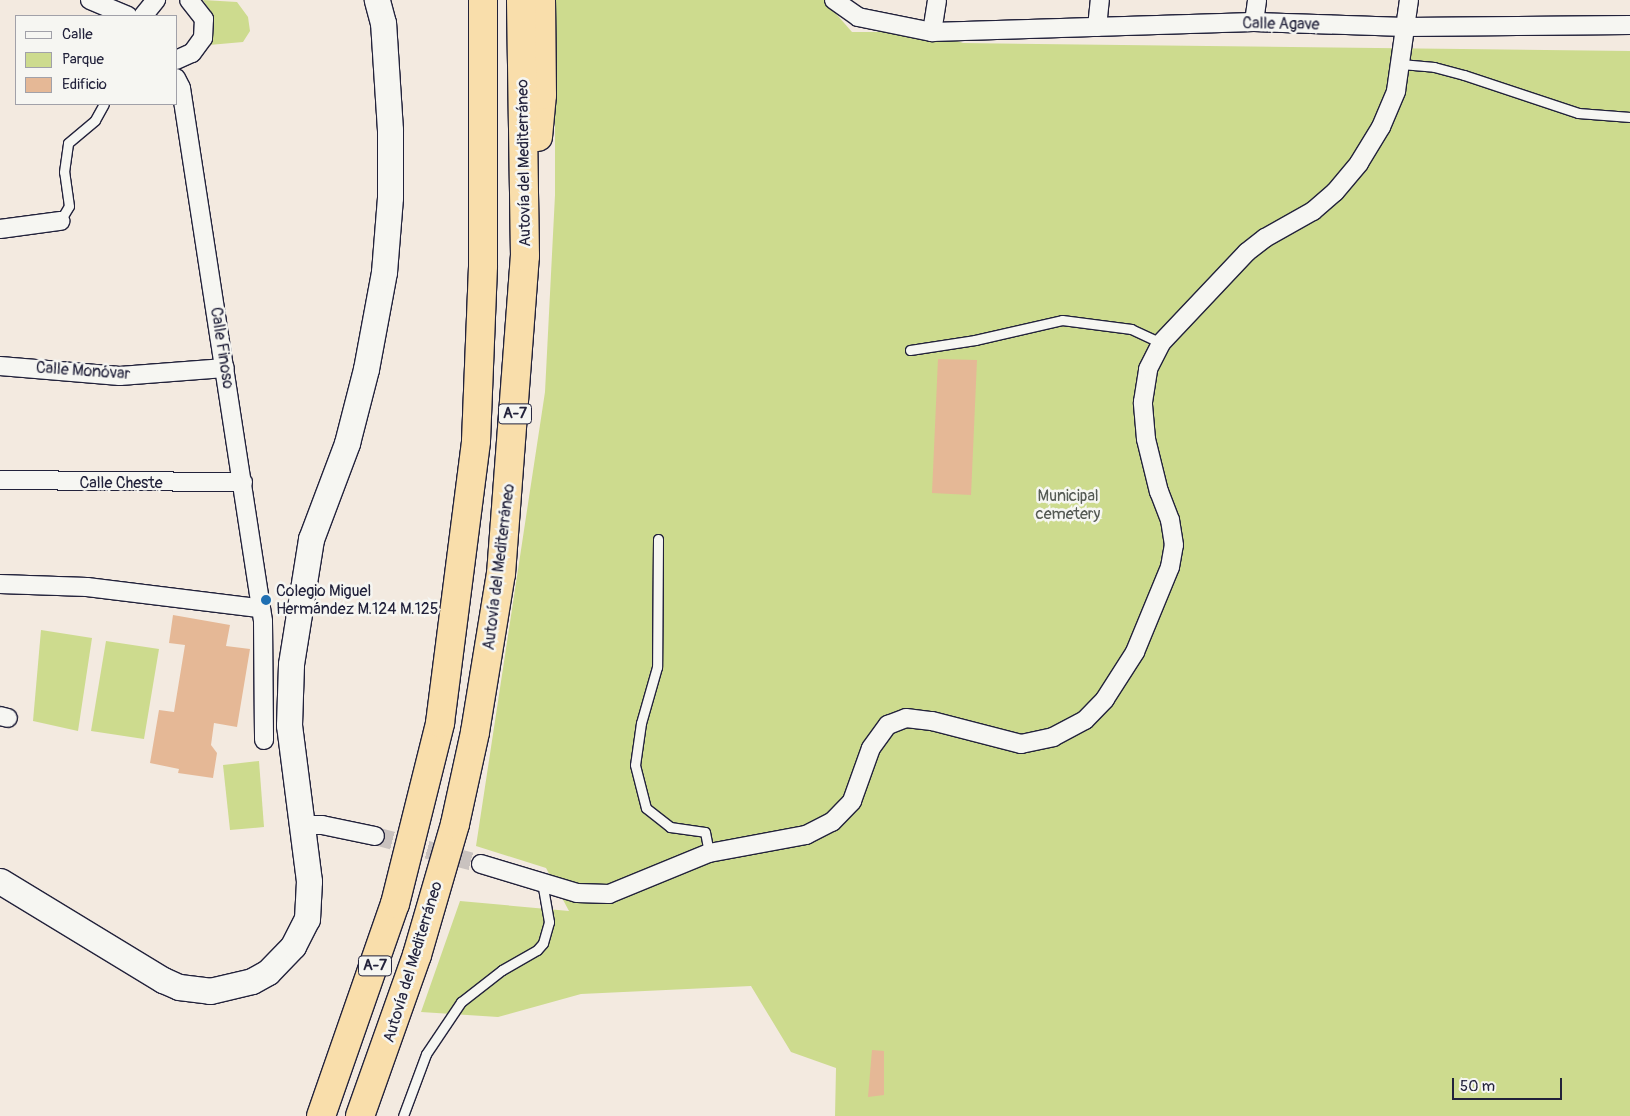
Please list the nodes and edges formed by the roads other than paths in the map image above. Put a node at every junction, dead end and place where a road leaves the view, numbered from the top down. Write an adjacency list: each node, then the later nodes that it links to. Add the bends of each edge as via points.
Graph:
1 (90, 0): 12 (street)
2 (189, 0): 18 (street, Calle Finoso, via 200,10 205,28 203,38)
3 (377, 0): 36 (street, via 383,23 390,130 390,197 384,272 366,369 347,443 312,539 297,616 289,725)
4 (482, 0): 42 (highway, A-7, via 483,265 476,441 440,723 395,904)
5 (521, 0): 25 (highway, Autovía del Mediterráneo / A-7)
6 (542, 0): 25 (highway, via 542,95)
7 (834, 0): 17 (street, Calle Agave, via 858,17)
8 (936, 0): 17 (street)
9 (1100, 0): 15 (street)
10 (1257, 0): 13 (street)
11 (1409, 0): 16 (street)
12 (126, 15)
13 (1254, 22): 15 (street, Calle Agave); 16 (street, Calle Agave)
14 (1630, 25): 16 (street, Calle Agave)
15 (1096, 27): 17 (street, Calle Agave)
16 (1405, 27): 19 (street)
17 (932, 32)
18 (184, 56): 20 (street, Calle Finoso)
19 (1401, 64): 22 (lane, via 1456,73 1578,113); 26 (street, via 1396,91 1381,127 1360,163 1336,192 1313,211 1247,252)
20 (179, 83): 29 (street, Calle Finoso)
21 (103, 105): 23 (lane, via 95,120 68,143 64,172 69,206)
22 (1630, 118)
23 (60, 221): 24 (street)
24 (0, 229)
25 (525, 256): 43 (highway, Autovía del Mediterráneo / A-7, via 501,574 475,732 454,824 417,955)
26 (1161, 343): 27 (lane, via 1132,329 1062,320 976,340); 38 (street, via 1148,369 1143,402 1146,439 1159,492 1170,520 1173,552 1170,567 1135,652 1105,699 1085,720 1053,737 1020,744 932,720 906,718 888,725 871,748 852,800 832,822 806,835)
27 (910, 350)
28 (0, 366): 29 (street, Calle Monóvar, via 120,376)
29 (225, 368): 31 (street, Calle Finoso)
30 (0, 480): 31 (street, Calle Cheste)
31 (243, 482): 34 (street, Calle Finoso)
32 (658, 538): 38 (lane, via 657,667 641,723 635,765 646,808 670,827 705,832)
33 (0, 584): 34 (street, via 87,587)
34 (261, 615): 35 (street, Calle Finoso)
35 (264, 740)
36 (300, 825): 37 (street, via 322,824); 40 (street, via 309,882 307,919 281,961 252,981 232,988 210,991 179,988)
37 (375, 836)
38 (709, 853): 41 (street, via 609,894 576,893)
39 (481, 864): 41 (street)
40 (0, 881)
41 (542, 882): 44 (lane, via 549,922 543,943 460,1002 426,1054)
42 (322, 1116)
43 (360, 1116)
44 (403, 1116)

